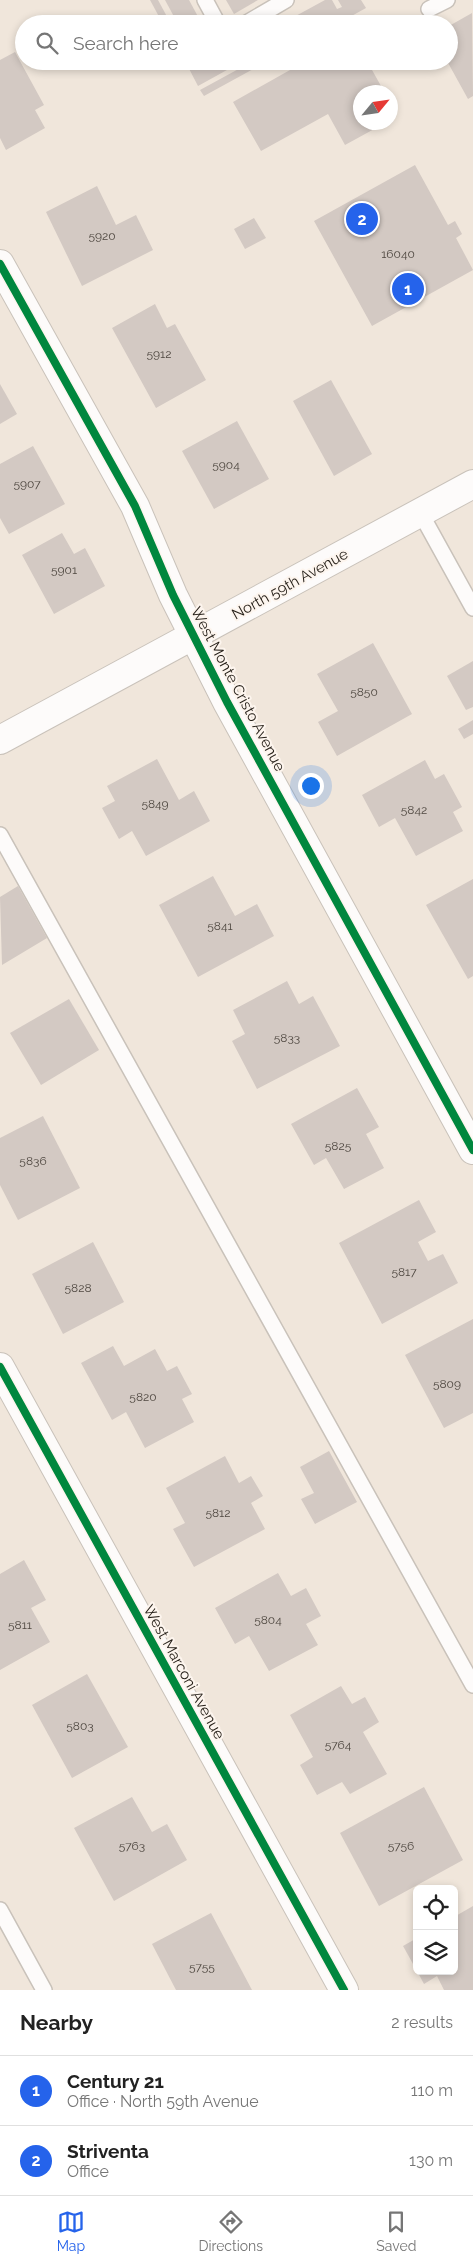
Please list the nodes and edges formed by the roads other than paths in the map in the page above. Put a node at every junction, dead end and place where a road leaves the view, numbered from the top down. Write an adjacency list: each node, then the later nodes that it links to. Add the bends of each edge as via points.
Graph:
1 (205, 0): 5 (lane)
2 (286, 0): 6 (lane)
3 (447, 0): 4 (lane)
4 (429, 9)
5 (213, 15)
6 (260, 15)
7 (0, 264): 11 (street, West Monte Cristo Avenue, via 135,506)
8 (473, 484): 9 (street, North 59th Avenue)
9 (420, 512): 10 (lane); 11 (street, North 59th Avenue)
10 (473, 608)
11 (193, 636): 12 (street, North 59th Avenue); 14 (street, West Monte Cristo Avenue)
12 (0, 740)
13 (0, 835): 16 (lane)
14 (473, 1150)
15 (0, 1367): 19 (street, West Marconi Avenue)
16 (473, 1685)
17 (0, 1910): 18 (lane)
18 (44, 1990)
19 (344, 1990)

